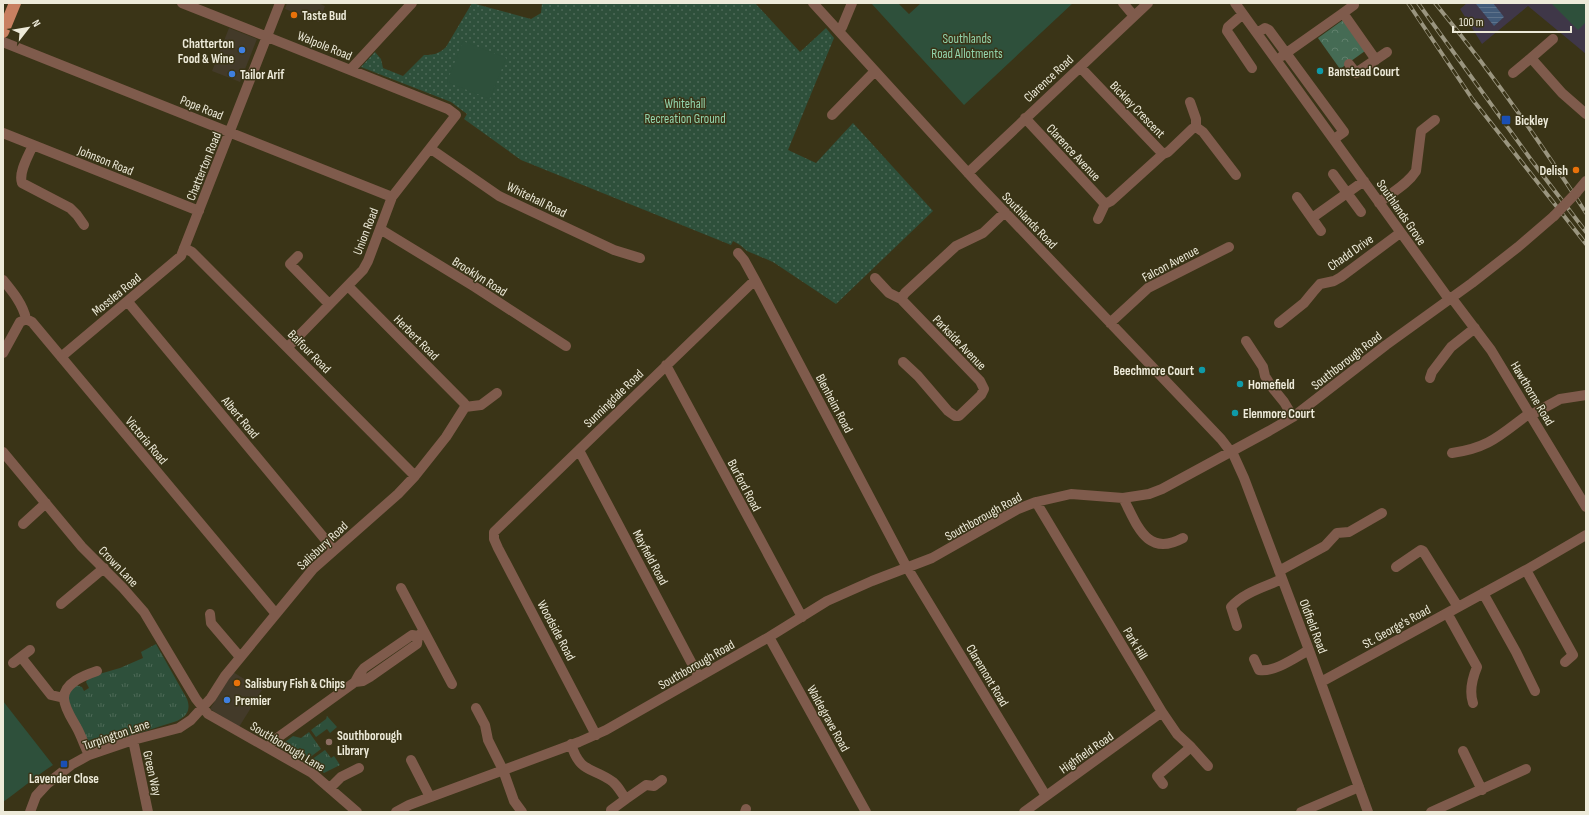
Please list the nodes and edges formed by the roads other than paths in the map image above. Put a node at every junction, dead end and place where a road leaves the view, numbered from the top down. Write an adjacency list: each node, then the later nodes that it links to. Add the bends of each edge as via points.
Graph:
1 (15, 3): 15 (main road)
2 (182, 3): 17 (street, Walpole Road)
3 (280, 3): 17 (street, Chatterton Road)
4 (412, 3): 28 (street)
5 (813, 3): 14 (street, Southlands Road)
6 (852, 3): 14 (street)
7 (1122, 3): 13 (street)
8 (1148, 3): 13 (street, Clarence Road)
9 (1235, 3): 12 (street, Southlands Grove)
10 (1354, 5): 11 (street)
11 (1343, 13): 21 (street); 24 (street)
12 (1243, 14): 16 (street, Southlands Grove); 27 (street, via 1227,30)
13 (1134, 16): 26 (street, Clarence Road)
14 (839, 31): 29 (street, Southlands Road)
15 (3, 32)
16 (1257, 33): 21 (street, via 1265,28 1269,30); 23 (street, Southlands Grove)
17 (267, 36): 28 (street, Walpole Road); 38 (street, Chatterton Road)
18 (1553, 39): 22 (street)
19 (3, 42): 38 (street, Pope Road)
20 (1387, 52): 24 (street)
21 (1286, 53): 23 (street); 40 (street, via 1344,132)
22 (1531, 58): 30 (street); 32 (street, via 1562,93)
23 (1277, 60): 40 (street, Southlands Grove)
24 (1376, 60): 25 (street, via 1356,73)
25 (1349, 64)
26 (1080, 67): 35 (street, Clarence Road); 43 (street, Bickley Crescent)
27 (1252, 68)
28 (350, 69): 33 (street, Walpole Road, via 448,109)
29 (875, 71): 34 (street); 44 (street, Southlands Road)
30 (1513, 73)
31 (1190, 102): 37 (street, via 1196,119)
32 (1586, 114)
33 (456, 115): 42 (street, Union Road)
34 (832, 115)
35 (1025, 118): 44 (street, Clarence Road); 53 (street, Clarence Avenue)
36 (1435, 120): 52 (street, via 1421,131 1414,175 1405,185)
37 (1196, 128): 43 (street); 46 (street, via 1203,132)
38 (230, 132): 50 (street, Pope Road); 54 (street, Chatterton Road)
39 (3, 133): 41 (street, Johnson Road)
40 (1334, 139): 47 (street, Southlands Grove)
41 (34, 145): 54 (street, Johnson Road); 59 (street, via 22,172 22,183 70,208)
42 (431, 148): 50 (street, Union Road); 67 (street, Whitehall Road, via 500,196 614,250)
43 (1163, 154): 53 (street, Bickley Crescent)
44 (968, 173): 55 (street, Southlands Road)
45 (1333, 174): 49 (street)
46 (1236, 175)
47 (1364, 181): 49 (street); 52 (street, Southlands Grove)
48 (1586, 181): 72 (street, Southborough Road, bridge, via 1554,216 1518,247)
49 (1347, 193): 56 (street); 57 (street)
50 (392, 197): 60 (street, Union Road)
51 (1297, 197): 57 (street)
52 (1379, 203): 62 (street, Southlands Grove)
53 (1105, 204): 58 (street, Bickley Crescent)
54 (198, 211): 64 (street, Chatterton Road)
55 (1005, 212): 73 (street, via 983,233 956,246); 77 (street, Southlands Road)
56 (1361, 212)
57 (1312, 218): 61 (street)
58 (1098, 219)
59 (84, 225)
60 (380, 228): 71 (street, Union Road, via 366,265); 81 (street, Brooklyn Road)
61 (1321, 231)
62 (1400, 233): 72 (street, Southlands Grove); 78 (street, Chadd Drive, via 1341,277 1320,284 1304,304)
63 (1229, 247): 77 (street, Falcon Avenue, via 1148,288)
64 (184, 248): 74 (street, Mosslea Road, via 176,262); 82 (street, Balfour Road, via 192,252)
65 (738, 253): 70 (street, Blenheim Road)
66 (298, 256): 75 (street, via 290,264)
67 (640, 258)
68 (875, 278): 73 (street, Parkside Avenue, via 889,293)
69 (3, 280): 76 (street, Victoria Road, via 25,312)
70 (755, 280): 86 (street, Sunningdale Road); 110 (street, Blenheim Road)
71 (348, 286): 75 (street, Union Road); 90 (street, Herbert Road, via 464,403)
72 (1450, 298): 79 (street, Hawthorne Road); 92 (street, Southborough Road)
73 (901, 299): 85 (street, Parkside Avenue, via 980,381 984,389 963,413 955,416)
74 (128, 302): 84 (street, Mosslea Road); 107 (street, Albert Road)
75 (329, 304): 82 (street, Union Road)
76 (26, 319): 83 (street, via 20,322); 84 (street, Victoria Road, via 32,322)
77 (1110, 323): 95 (street, Southlands Road)
78 (1279, 323)
79 (1475, 328): 87 (street, via 1451,347); 91 (street, Hawthorne Road)
80 (1246, 341): 92 (street, via 1263,367 1271,386)
81 (566, 346)
82 (288, 347): 97 (street, Balfour Road)
83 (3, 353)
84 (61, 357): 119 (street, Victoria Road)
85 (903, 362)
86 (666, 365): 93 (street, Sunningdale Road); 120 (street, Burford Road)
87 (1430, 378)
88 (497, 393): 90 (street, via 481,405)
89 (1586, 395): 91 (street, via 1560,399)
90 (465, 407): 97 (street, Salisbury Road, via 446,437)
91 (1530, 414): 96 (street, via 1487,444 1471,450); 101 (street, Hawthorne Road)
92 (1293, 417): 95 (street, Southborough Road)
93 (578, 450): 106 (street, Sunningdale Road, via 497,528 493,535); 130 (street, Mayfield Road)
94 (3, 452): 100 (street, Crown Lane)
95 (1231, 452): 98 (street, Southborough Road, via 1162,489); 112 (street, Oldfield Road, via 1244,478)
96 (1452, 452)
97 (415, 476): 107 (street, Salisbury Road)
98 (1123, 498): 99 (street, Southborough Road, via 1071,494); 105 (street, via 1148,540 1173,544)
99 (1036, 502): 110 (street, Southborough Road, via 1018,509 932,558); 138 (street, Park Hill)
100 (46, 503): 103 (street); 109 (street, Crown Lane, via 85,551)
101 (1586, 507)
102 (1382, 513): 112 (street, via 1349,532 1337,534 1325,546)
103 (23, 524)
104 (1586, 535): 111 (street, St. George's Road)
105 (1183, 538)
106 (494, 539): 139 (street, Woodside Road)
107 (334, 550): 119 (street, Salisbury Road, via 313,568)
108 (1396, 567): 116 (street, via 1423,551)
109 (104, 568): 115 (street); 136 (street, Crown Lane, via 148,618)
110 (908, 568): 120 (street, Southborough Road, via 841,594); 156 (street, Claremont Road)
111 (1526, 570): 114 (street, St. George's Road); 128 (street, via 1573,655)
112 (1281, 575): 121 (street, via 1232,605); 125 (street, Oldfield Road)
113 (401, 588): 122 (street)
114 (1483, 593): 116 (street, St. George's Road); 133 (street)
115 (61, 604)
116 (1458, 607): 117 (street, St. George's Road)
117 (1447, 613): 131 (street, St. George's Road); 135 (street, via 1477,667 1472,678)
118 (210, 614): 126 (street, via 211,624)
119 (276, 614): 126 (street, Salisbury Road)
120 (802, 617): 123 (street, Southborough Road)
121 (1237, 626)
122 (421, 634): 132 (street); 142 (street, via 417,644 370,678 355,682 273,741)
123 (769, 637): 130 (street, Southborough Road); 165 (street, Waldegrave Road)
124 (30, 650): 134 (street, via 17,660 51,695)
125 (1309, 650): 127 (street, via 1265,672 1259,670); 131 (street, Oldfield Road)
126 (240, 656): 136 (street, Salisbury Road)
127 (1254, 659)
128 (1565, 662)
129 (97, 671): 134 (street, via 70,684)
130 (699, 677): 139 (street, Southborough Road)
131 (1321, 682): 153 (street, Oldfield Road)
132 (452, 684)
133 (1535, 691)
134 (64, 698): 145 (street, via 66,708)
135 (1473, 703)
136 (203, 707): 140 (street, Turpington Lane, via 179,728); 142 (street, Southborough Lane, via 220,722)
137 (476, 708): 150 (street)
138 (1162, 712): 143 (street, Park Hill, via 1177,734); 156 (street, Highfield Road)
139 (596, 734): 141 (street, Southborough Road)
140 (133, 740): 145 (street, Turpington Lane); 160 (street, Green Way)
141 (571, 744): 150 (street, Southborough Road); 158 (street, via 578,762 615,783)
142 (269, 747): 154 (street, Southborough Lane, via 312,773)
143 (1191, 748): 147 (street, Park Hill); 152 (street, via 1157,776)
144 (1463, 751): 155 (street)
145 (89, 755): 159 (street, Turpington Lane, via 47,784 36,796)
146 (411, 760): 157 (street)
147 (1208, 766)
148 (359, 768): 154 (street, via 341,777)
149 (1526, 769): 155 (street)
150 (503, 770): 157 (street, Southborough Road); 163 (street, via 514,800)
151 (662, 780): 158 (street, via 654,786 646,786)
152 (1163, 784)
153 (1359, 787): 167 (street); 168 (street, Oldfield Road)
154 (330, 788): 161 (street, Southborough Lane)
155 (1482, 790): 169 (street)
156 (1046, 796): 166 (street, Highfield Road)
157 (430, 797): 162 (street, Southborough Road)
158 (626, 800): 164 (street)
159 (30, 812)
160 (148, 812)
161 (357, 812)
162 (396, 812)
163 (522, 812)
164 (611, 812)
165 (866, 812)
166 (1024, 812)
167 (1301, 812)
168 (1368, 812)
169 (1431, 812)

